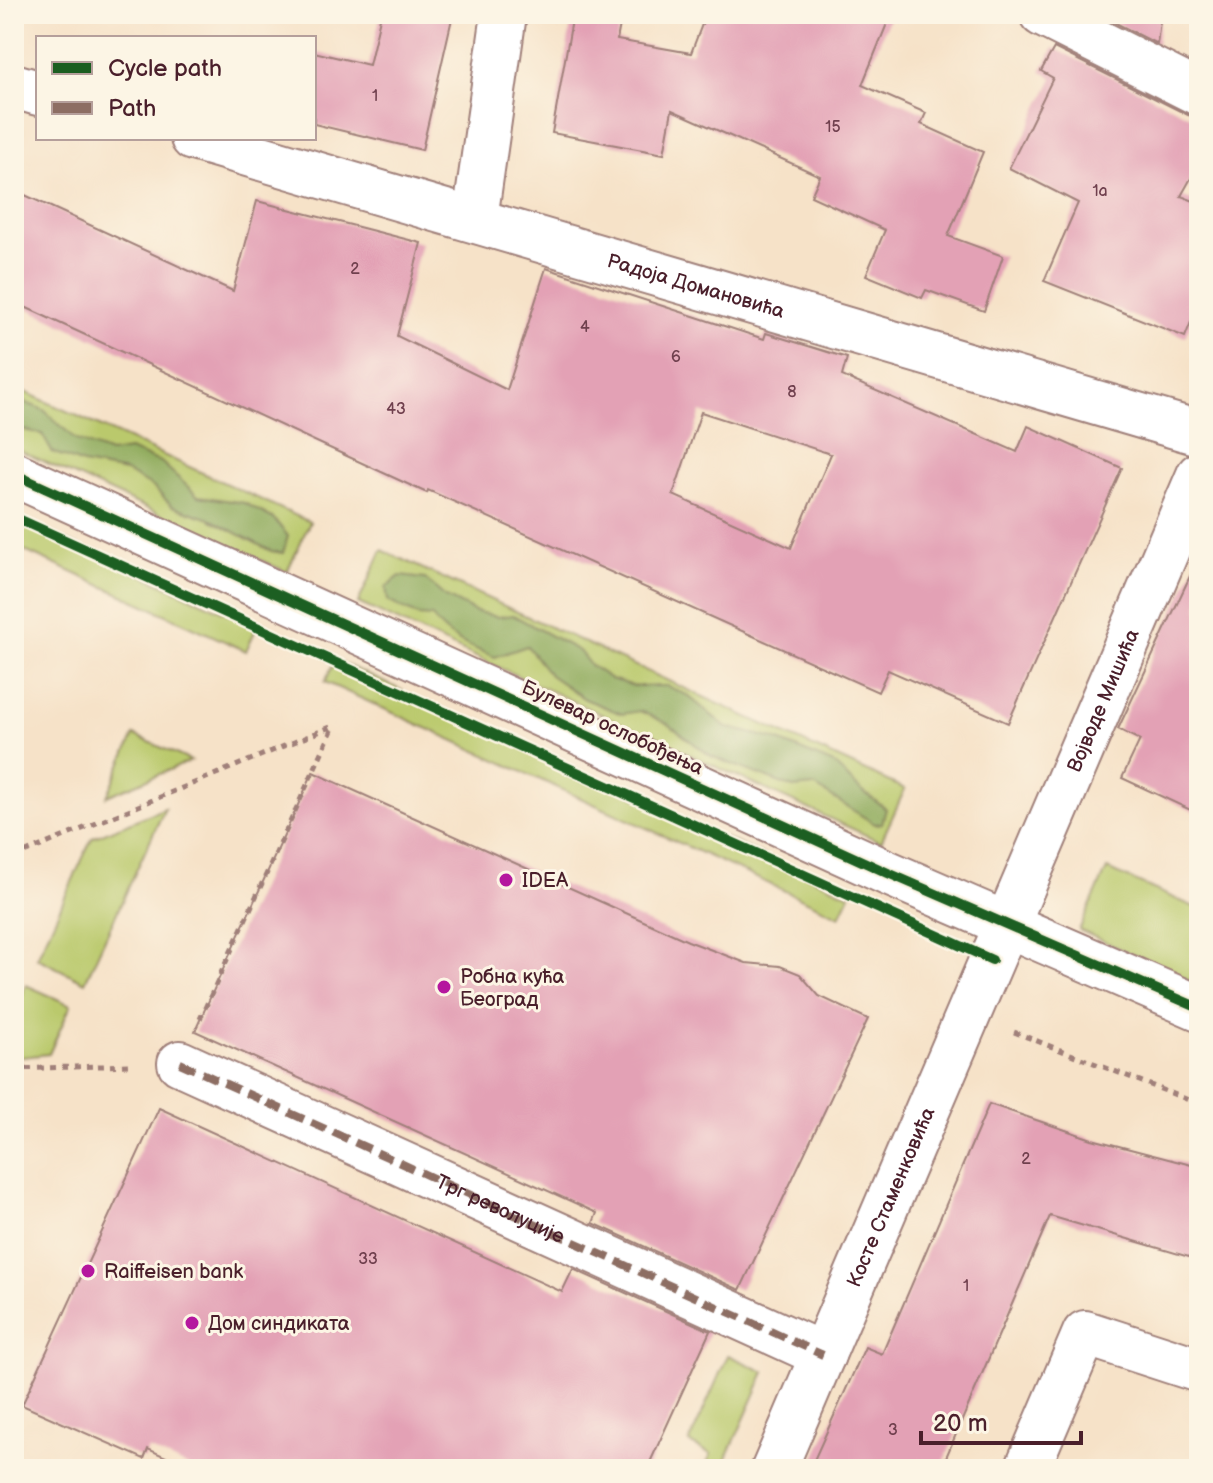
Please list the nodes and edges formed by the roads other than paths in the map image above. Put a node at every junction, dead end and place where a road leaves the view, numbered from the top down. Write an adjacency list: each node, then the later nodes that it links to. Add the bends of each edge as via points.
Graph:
1 (504, 14): 7 (street)
2 (1042, 14): 5 (street)
3 (14, 86): 4 (street)
4 (36, 92)
5 (1199, 93)
6 (200, 140): 7 (street, Радоја Домановића)
7 (475, 219): 8 (street, Радоја Домановића)
8 (1199, 433)
9 (14, 474): 11 (street, Булевар ослобођења)
10 (1199, 475): 11 (street, Војводе Мишића)
11 (1006, 926): 12 (street, Булевар ослобођења); 14 (street, Косте Стаменковића)
12 (1199, 1008)
13 (180, 1063): 14 (street, Трг револуције)
14 (823, 1355): 16 (street, Косте Стаменковића)
15 (1199, 1370): 17 (street, via 1085,1333)
16 (774, 1469)
17 (1027, 1469)

